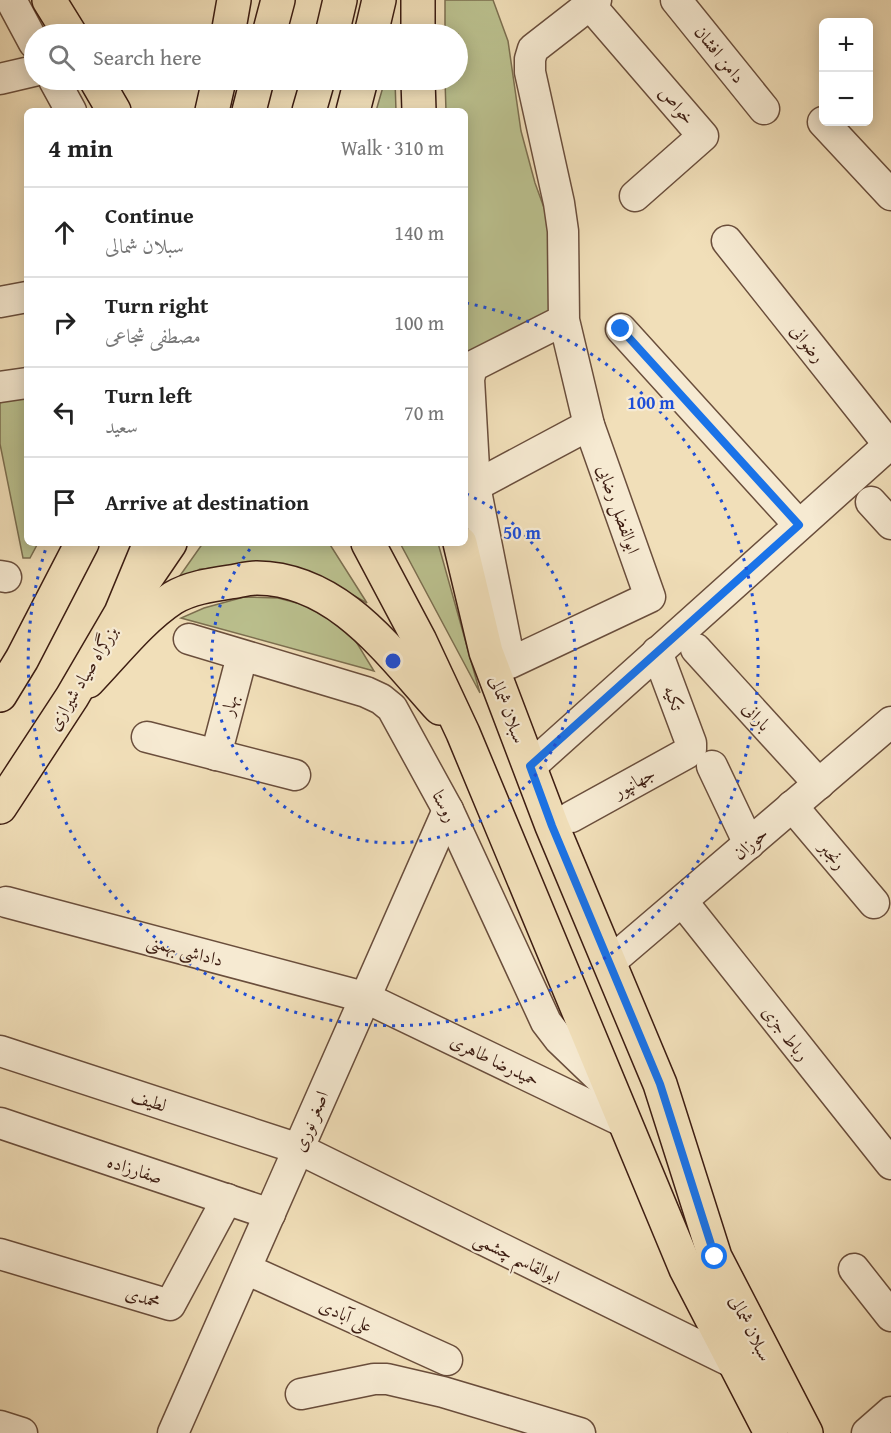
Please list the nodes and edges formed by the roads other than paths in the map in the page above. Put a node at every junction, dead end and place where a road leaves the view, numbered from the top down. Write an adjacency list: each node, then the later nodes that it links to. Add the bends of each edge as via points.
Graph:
1 (11, 0): 10 (street)
2 (50, 0): 11 (main road)
3 (234, 0): 12 (main road)
4 (278, 0): 13 (main road)
5 (340, 0): 14 (main road)
6 (379, 0): 15 (main road)
7 (418, 0): 16 (main road)
8 (676, 0): 33 (street, دامن افشان)
9 (593, 2): 36 (street, خواص, via 703,136); 40 (street, ابوالفضل رضایی, via 540,43 530,59 563,231)
10 (24, 24)
11 (64, 24)
12 (230, 24)
13 (272, 24)
14 (334, 24)
15 (373, 24)
16 (418, 24)
17 (24, 73): 18 (street)
18 (0, 79)
19 (59, 90): 26 (street)
20 (102, 90): 27 (main road)
21 (217, 90): 28 (main road)
22 (254, 90): 29 (main road)
23 (315, 90): 30 (main road)
24 (358, 90): 31 (main road)
25 (418, 90): 32 (main road)
26 (68, 108)
27 (112, 108)
28 (213, 108)
29 (250, 108)
30 (310, 108)
31 (354, 108)
32 (419, 108)
33 (764, 109)
34 (827, 126): 35 (street)
35 (891, 195)
36 (635, 196)
37 (728, 241): 45 (street, رضوانی)
38 (24, 298): 39 (street)
39 (0, 302)
40 (564, 320): 44 (street, ابوالفضل رضایی); 46 (street, ابوالفضل رضایی, via 475,365 471,371)
41 (621, 329): 49 (street)
42 (24, 383): 43 (street)
43 (0, 387)
44 (589, 425): 46 (street); 46 (street, ابوالفضل رضایی, via 650,597 510,663)
45 (890, 444): 49 (street)
46 (475, 486)
47 (871, 502): 48 (street)
48 (891, 524)
49 (799, 525): 58 (street)
50 (80, 546): 60 (main road)
51 (149, 546): 55 (main road, بزرگراه صیاد شیرازی)
52 (169, 546): 55 (main road)
53 (370, 546): 63 (main road, سبلان شمالی)
54 (461, 546): 67 (main road, سبلان شمالی, via 486,652)
55 (121, 613): 61 (main road, بزرگراه صیاد شیرازی)
56 (189, 639): 59 (street, روستا)
57 (696, 649): 70 (street, بارانی)
58 (657, 652): 65 (street, تکیه); 67 (street)
59 (242, 656): 66 (street, بهار); 73 (street, روستا, via 381,699 392,708)
60 (0, 695)
61 (72, 697): 63 (main road, via 154,613 175,597 201,586 257,578 321,594 346,610); 72 (main road, بزرگراه صیاد شیرازی)
62 (891, 722): 70 (street, حوزان)
63 (463, 733): 82 (main road, سبلان شمالی)
64 (147, 737): 66 (street)
65 (691, 743): 74 (street, جهانپور, via 687,753)
66 (216, 755): 69 (street)
67 (530, 766): 79 (main road, سبلان شمالی)
68 (712, 766): 75 (street)
69 (295, 776)
70 (819, 784): 71 (street, حوزان)
71 (792, 806): 75 (street, حوزان); 78 (street, رنجبر)
72 (0, 807)
73 (448, 810): 80 (street, اصغر نوری); 82 (street, روستا, via 546,1022)
74 (571, 817)
75 (748, 844): 76 (street, حوزان)
76 (682, 901): 79 (street, حوزان); 86 (street, رباط جزی)
77 (6, 902): 80 (street, داداشی بهمنی)
78 (874, 903)
79 (609, 963): 101 (main road, سبلان شمالی, via 660,1084 715,1257)
80 (364, 997): 83 (street, حمیدرضا طاهری); 85 (street, اصغر نوری)
81 (0, 1051): 85 (street, لطیف)
82 (608, 1086): 83 (main road, سبلان شمالی)
83 (626, 1123): 94 (main road, سبلان شمالی, via 686,1269)
84 (0, 1124): 87 (street, صفارزاده)
85 (298, 1149): 88 (street, اصغر نوری); 94 (street, ابوالقاسم چشمی)
86 (891, 1164)
87 (226, 1199): 88 (street, صفارزاده); 89 (street, محمدی, via 170,1305)
88 (270, 1214): 90 (street, اصغر نوری)
89 (0, 1254)
90 (246, 1269): 93 (street, علی آبادی); 98 (street, اصغر نوری)
91 (854, 1269): 92 (street)
92 (891, 1316)
93 (447, 1360)
94 (736, 1364): 100 (main road, سبلان شمالی)
95 (301, 1394): 99 (street, via 387,1379)
96 (0, 1426): 97 (street)
97 (22, 1433)
98 (173, 1433)
99 (580, 1433)
100 (771, 1433)
101 (806, 1433)

